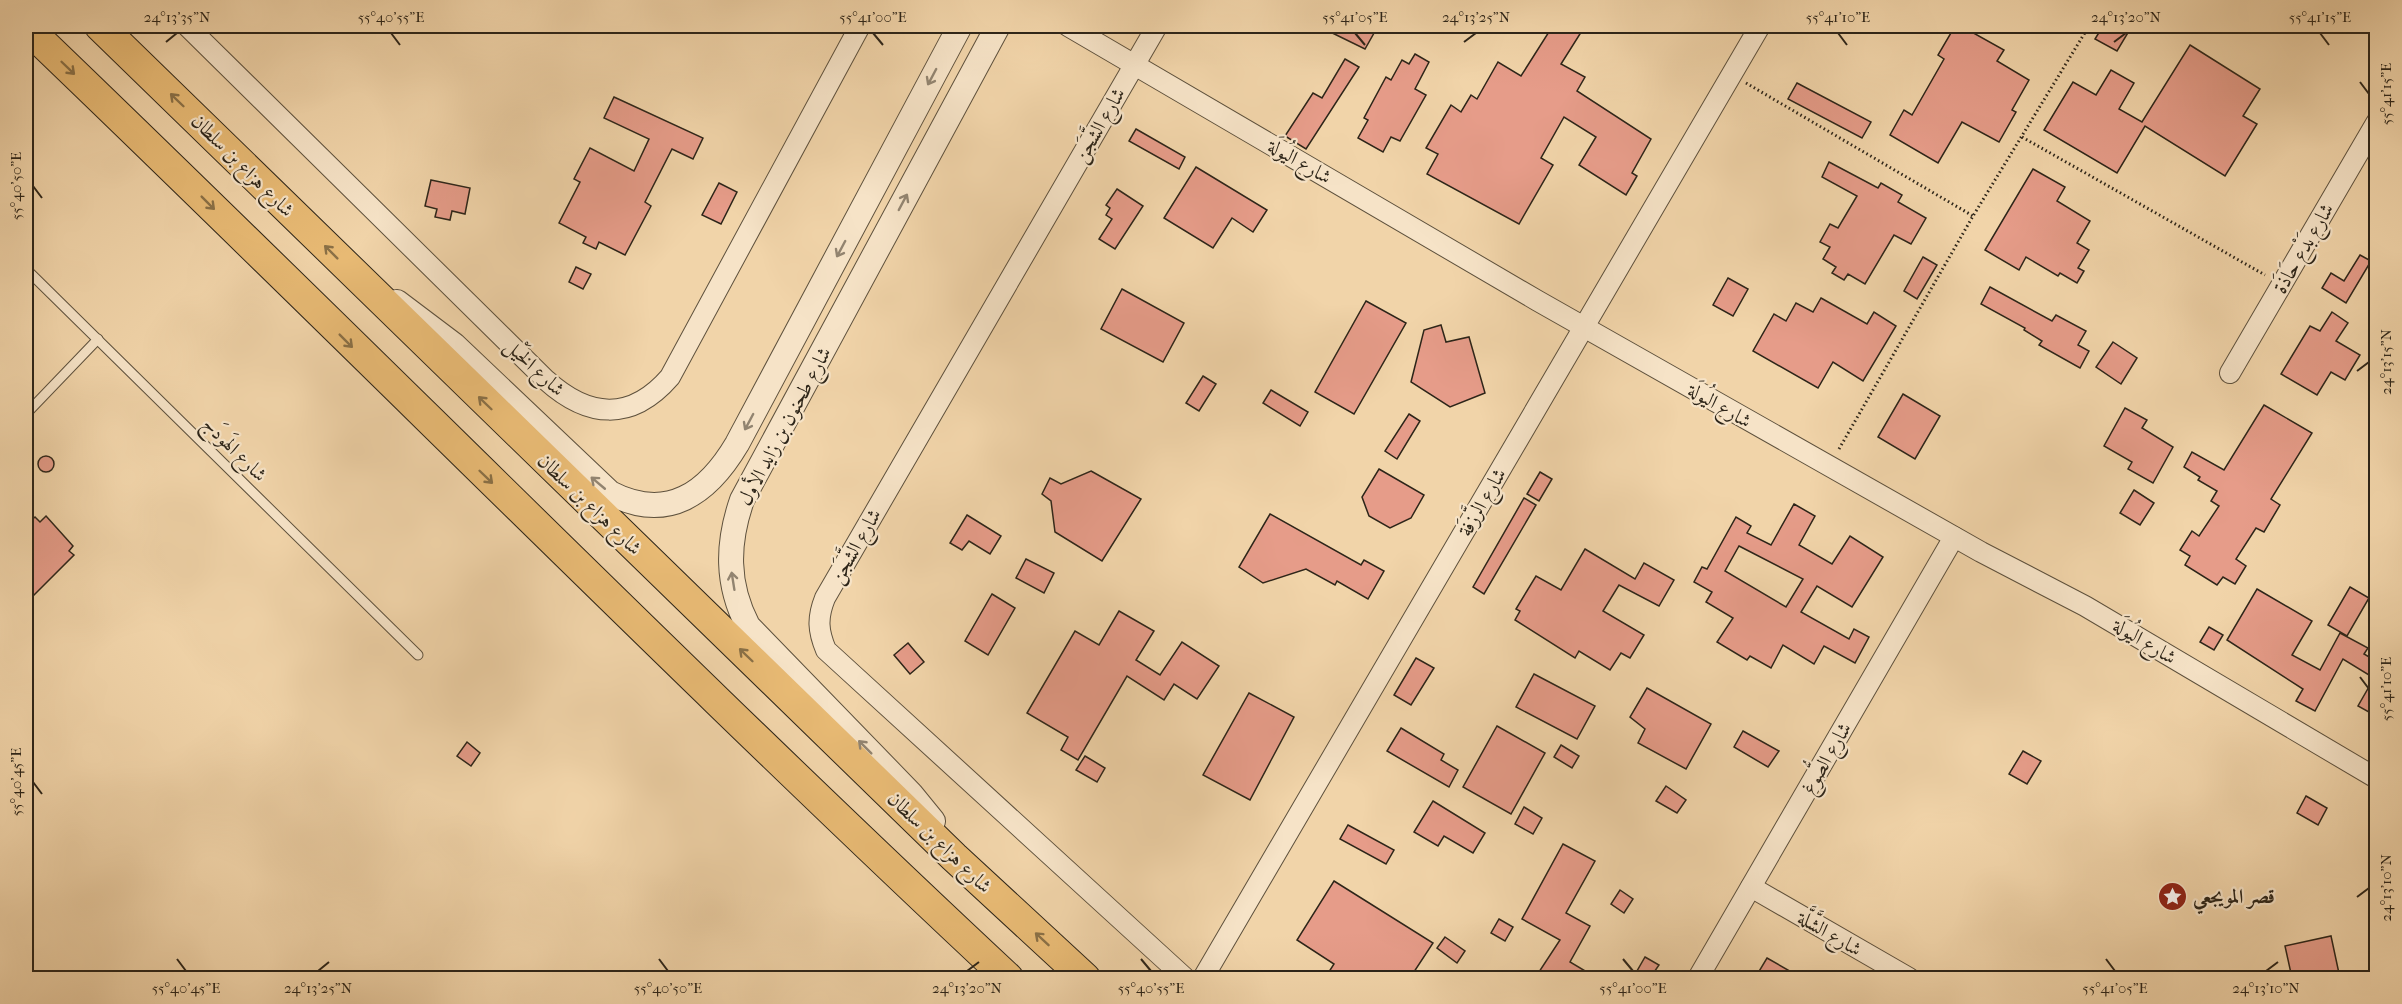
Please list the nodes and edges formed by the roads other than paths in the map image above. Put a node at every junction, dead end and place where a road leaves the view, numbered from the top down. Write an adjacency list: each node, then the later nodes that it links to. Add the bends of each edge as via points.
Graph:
1 (100, 26): 13 (main road, شارع هزاع بن سلطان, one-way to 1)
2 (187, 26): 3 (street, شارع الخَيْل, via 562,395 603,410 626,408 646,400 670,377)
3 (860, 26)
4 (960, 26): 13 (street, شارع طحنون بن زايد الأول, one-way to 13, via 737,444 714,478 681,500 641,504 610,493 437,329)
5 (999, 26): 21 (street, شارع طحنون بن زايد الأول, one-way to 5, via 912,794 748,626 734,591 731,543 742,500)
6 (1068, 26): 10 (street, شارع اليُولَة)
7 (1157, 26): 10 (street, شارع الشَّجَن)
8 (1760, 26): 14 (street, شارع الرَّزفَة)
9 (26, 28): 23 (main road, one-way to 23, via 407,401)
10 (1134, 64): 14 (street, شارع اليُولَة); 25 (street, شارع الشَّجَن, via 825,598 818,615 819,633 826,650)
11 (2376, 123): 16 (street, شارع بَدْع حَاذَة)
12 (26, 269): 15 (lane, شارع الهَودَج)
13 (365, 285): 21 (main road, شارع هزاع بن سلطان, one-way to 13)
14 (1584, 327): 18 (street, شارع اليُولَة); 26 (street, شارع الرَّزفَة)
15 (98, 339): 17 (lane); 19 (lane, شارع الهَودَج)
16 (2230, 374)
17 (26, 414)
18 (1954, 537): 20 (street, شارع اليُولَة, via 2085,606); 22 (street, شارع الصُّوغ)
19 (418, 655)
20 (2376, 777)
21 (954, 857): 24 (main road, شارع هزاع بن سلطان, one-way to 21)
22 (1751, 887): 27 (street, شارع الصُّوغ); 28 (street, شارع الشَّلَّة)
23 (1008, 978)
24 (1085, 978)
25 (1185, 978)
26 (1203, 978)
27 (1698, 978)
28 (1910, 978)

